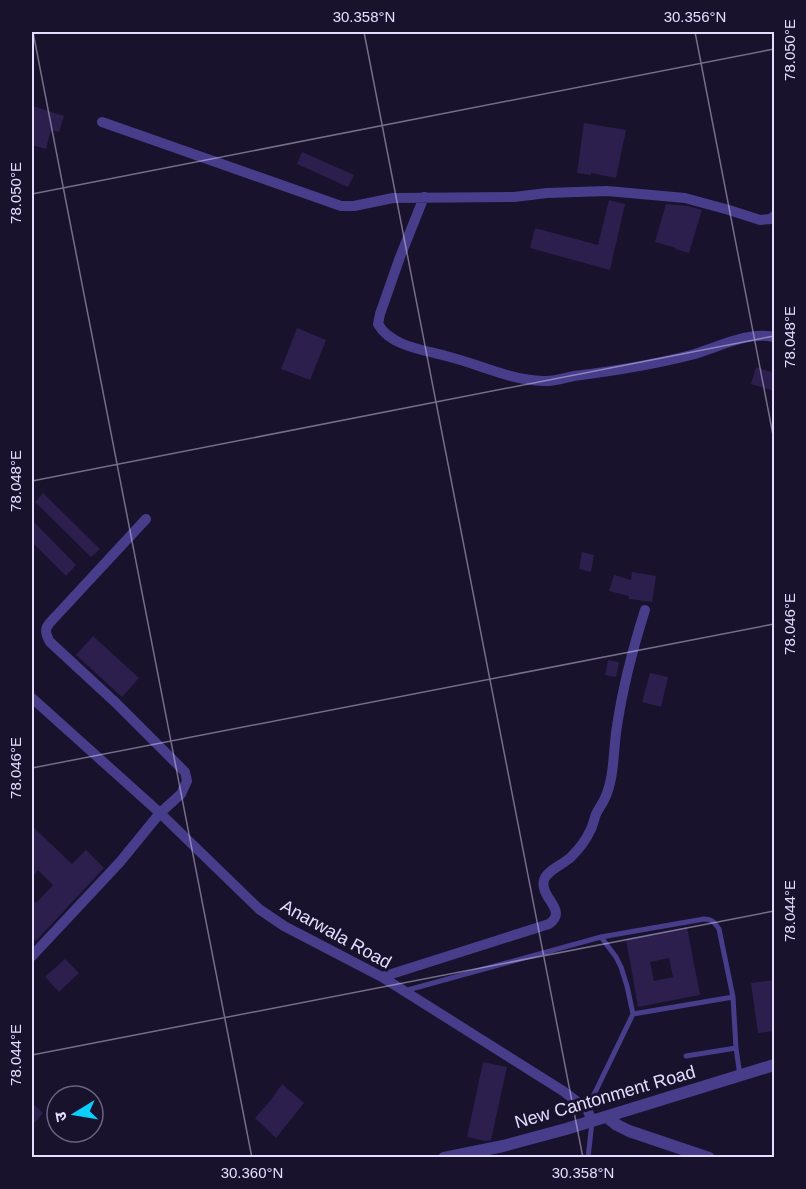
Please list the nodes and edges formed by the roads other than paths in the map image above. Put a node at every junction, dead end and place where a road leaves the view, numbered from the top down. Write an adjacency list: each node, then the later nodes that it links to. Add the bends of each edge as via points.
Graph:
1 (102, 122): 2 (street, via 341,206)
2 (424, 197): 3 (street, via 514,197 607,190 684,198 760,220); 4 (street, via 378,324 387,335 408,346 518,379 545,382 627,370 763,335)
3 (774, 216)
4 (774, 337)
5 (146, 519): 8 (street, via 47,626 46,634 185,772 188,782 181,794)
6 (645, 610): 11 (street, via 623,693 606,797 582,843 544,880 546,895 556,910 553,921)
7 (32, 698): 8 (street, Anarwala Road)
8 (160, 813): 10 (street); 11 (street, Anarwala Road, via 259,909)
9 (601, 938): 12 (lane); 13 (lane, via 709,919 719,929); 14 (lane, via 621,967)
10 (32, 957)
11 (382, 977): 12 (street, Anarwala Road)
12 (404, 991): 19 (street, Anarwala Road, via 563,1091)
13 (733, 997): 14 (lane); 15 (lane)
14 (633, 1014): 19 (lane)
15 (736, 1048): 16 (lane); 18 (lane)
16 (686, 1056)
17 (774, 1065): 18 (street, New Cantonment Road)
18 (740, 1077): 20 (street, New Cantonment Road)
19 (590, 1115): 20 (street, New Cantonment Road); 21 (street, New Cantonment Road, via 503,1146); 22 (lane)
20 (607, 1117): 23 (street, via 629,1131)
21 (444, 1158)
22 (588, 1158)
23 (709, 1158)

